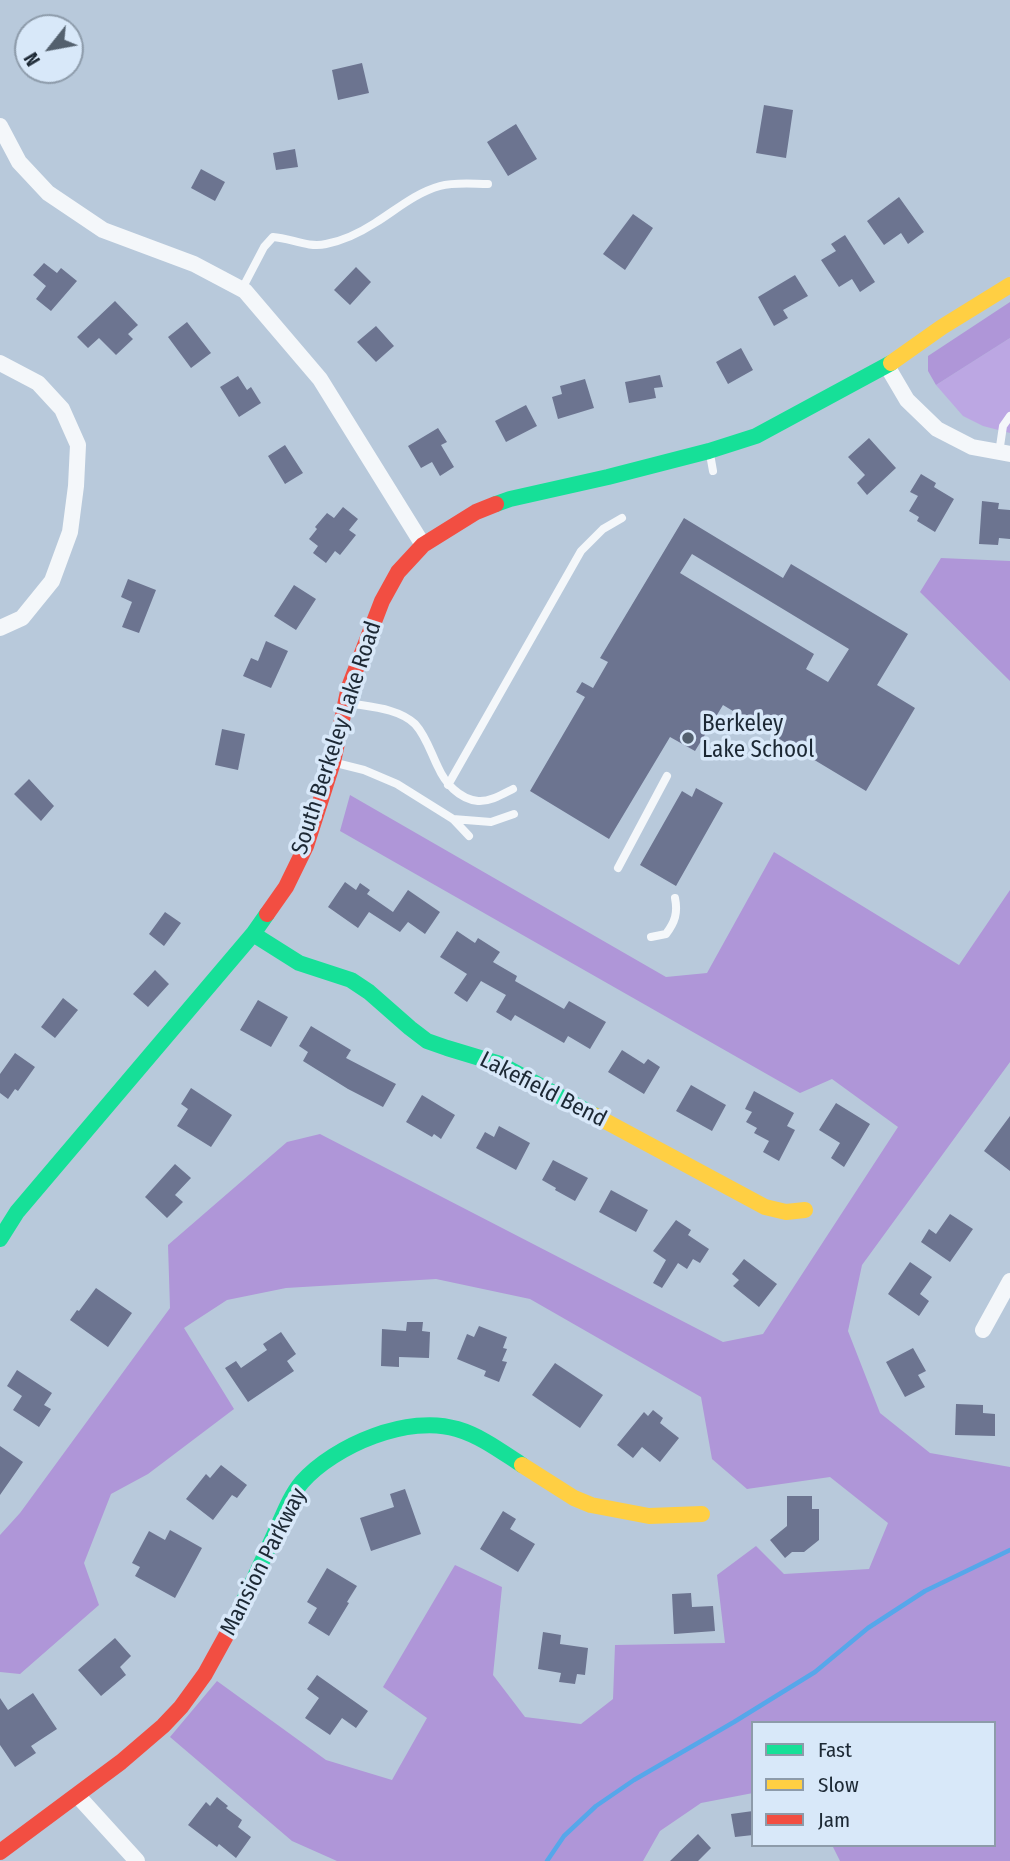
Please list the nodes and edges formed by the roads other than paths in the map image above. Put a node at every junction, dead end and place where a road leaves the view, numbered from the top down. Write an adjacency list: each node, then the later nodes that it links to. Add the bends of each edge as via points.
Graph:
1 (0, 126): 4 (street, via 19,162 48,193 103,230 194,264)
2 (488, 184): 4 (lane, via 441,186 327,244 315,246 273,237)
3 (1010, 285): 6 (street, South Berkeley Lake Road)
4 (242, 289): 12 (street, via 320,379)
5 (0, 363): 13 (street, via 38,383 62,409 78,445 70,532 52,581 22,618)
6 (887, 366): 8 (street, South Berkeley Lake Road, via 756,436); 9 (street, via 907,400 937,429 972,447)
7 (1010, 415): 9 (lane, via 1003,426)
8 (709, 451): 10 (lane); 12 (street, South Berkeley Lake Road, via 510,499 476,512)
9 (1004, 453)
10 (713, 471)
11 (622, 518): 17 (lane, via 581,551)
12 (423, 545): 14 (street, South Berkeley Lake Road, via 398,572 382,601)
13 (0, 628)
14 (345, 702): 15 (street, South Berkeley Lake Road); 17 (lane, via 402,715 415,725)
15 (334, 762): 20 (lane, via 397,784); 24 (street, South Berkeley Lake Road, via 306,846 286,887)
16 (667, 776): 22 (lane)
17 (449, 785): 18 (lane, via 458,794 478,801)
18 (513, 789)
19 (514, 814): 20 (lane, via 491,822)
20 (453, 819): 21 (lane)
21 (469, 836)
22 (618, 868)
23 (676, 898): 25 (lane, via 673,924 666,934)
24 (253, 934): 26 (street, Lakefield Bend, via 291,959 348,978 432,1042 500,1063 765,1207); 27 (street, South Berkeley Lake Road)
25 (652, 937)
26 (805, 1210)
27 (0, 1239)
28 (1010, 1281): 29 (street)
29 (983, 1329)
30 (702, 1514): 31 (street, Mansion Parkway, via 649,1516 591,1505 482,1439 446,1426 419,1425 358,1442 321,1464 301,1483 229,1633 181,1707)
31 (77, 1795): 32 (street, Mansion Parkway); 33 (street)
32 (0, 1852)
33 (137, 1861)

